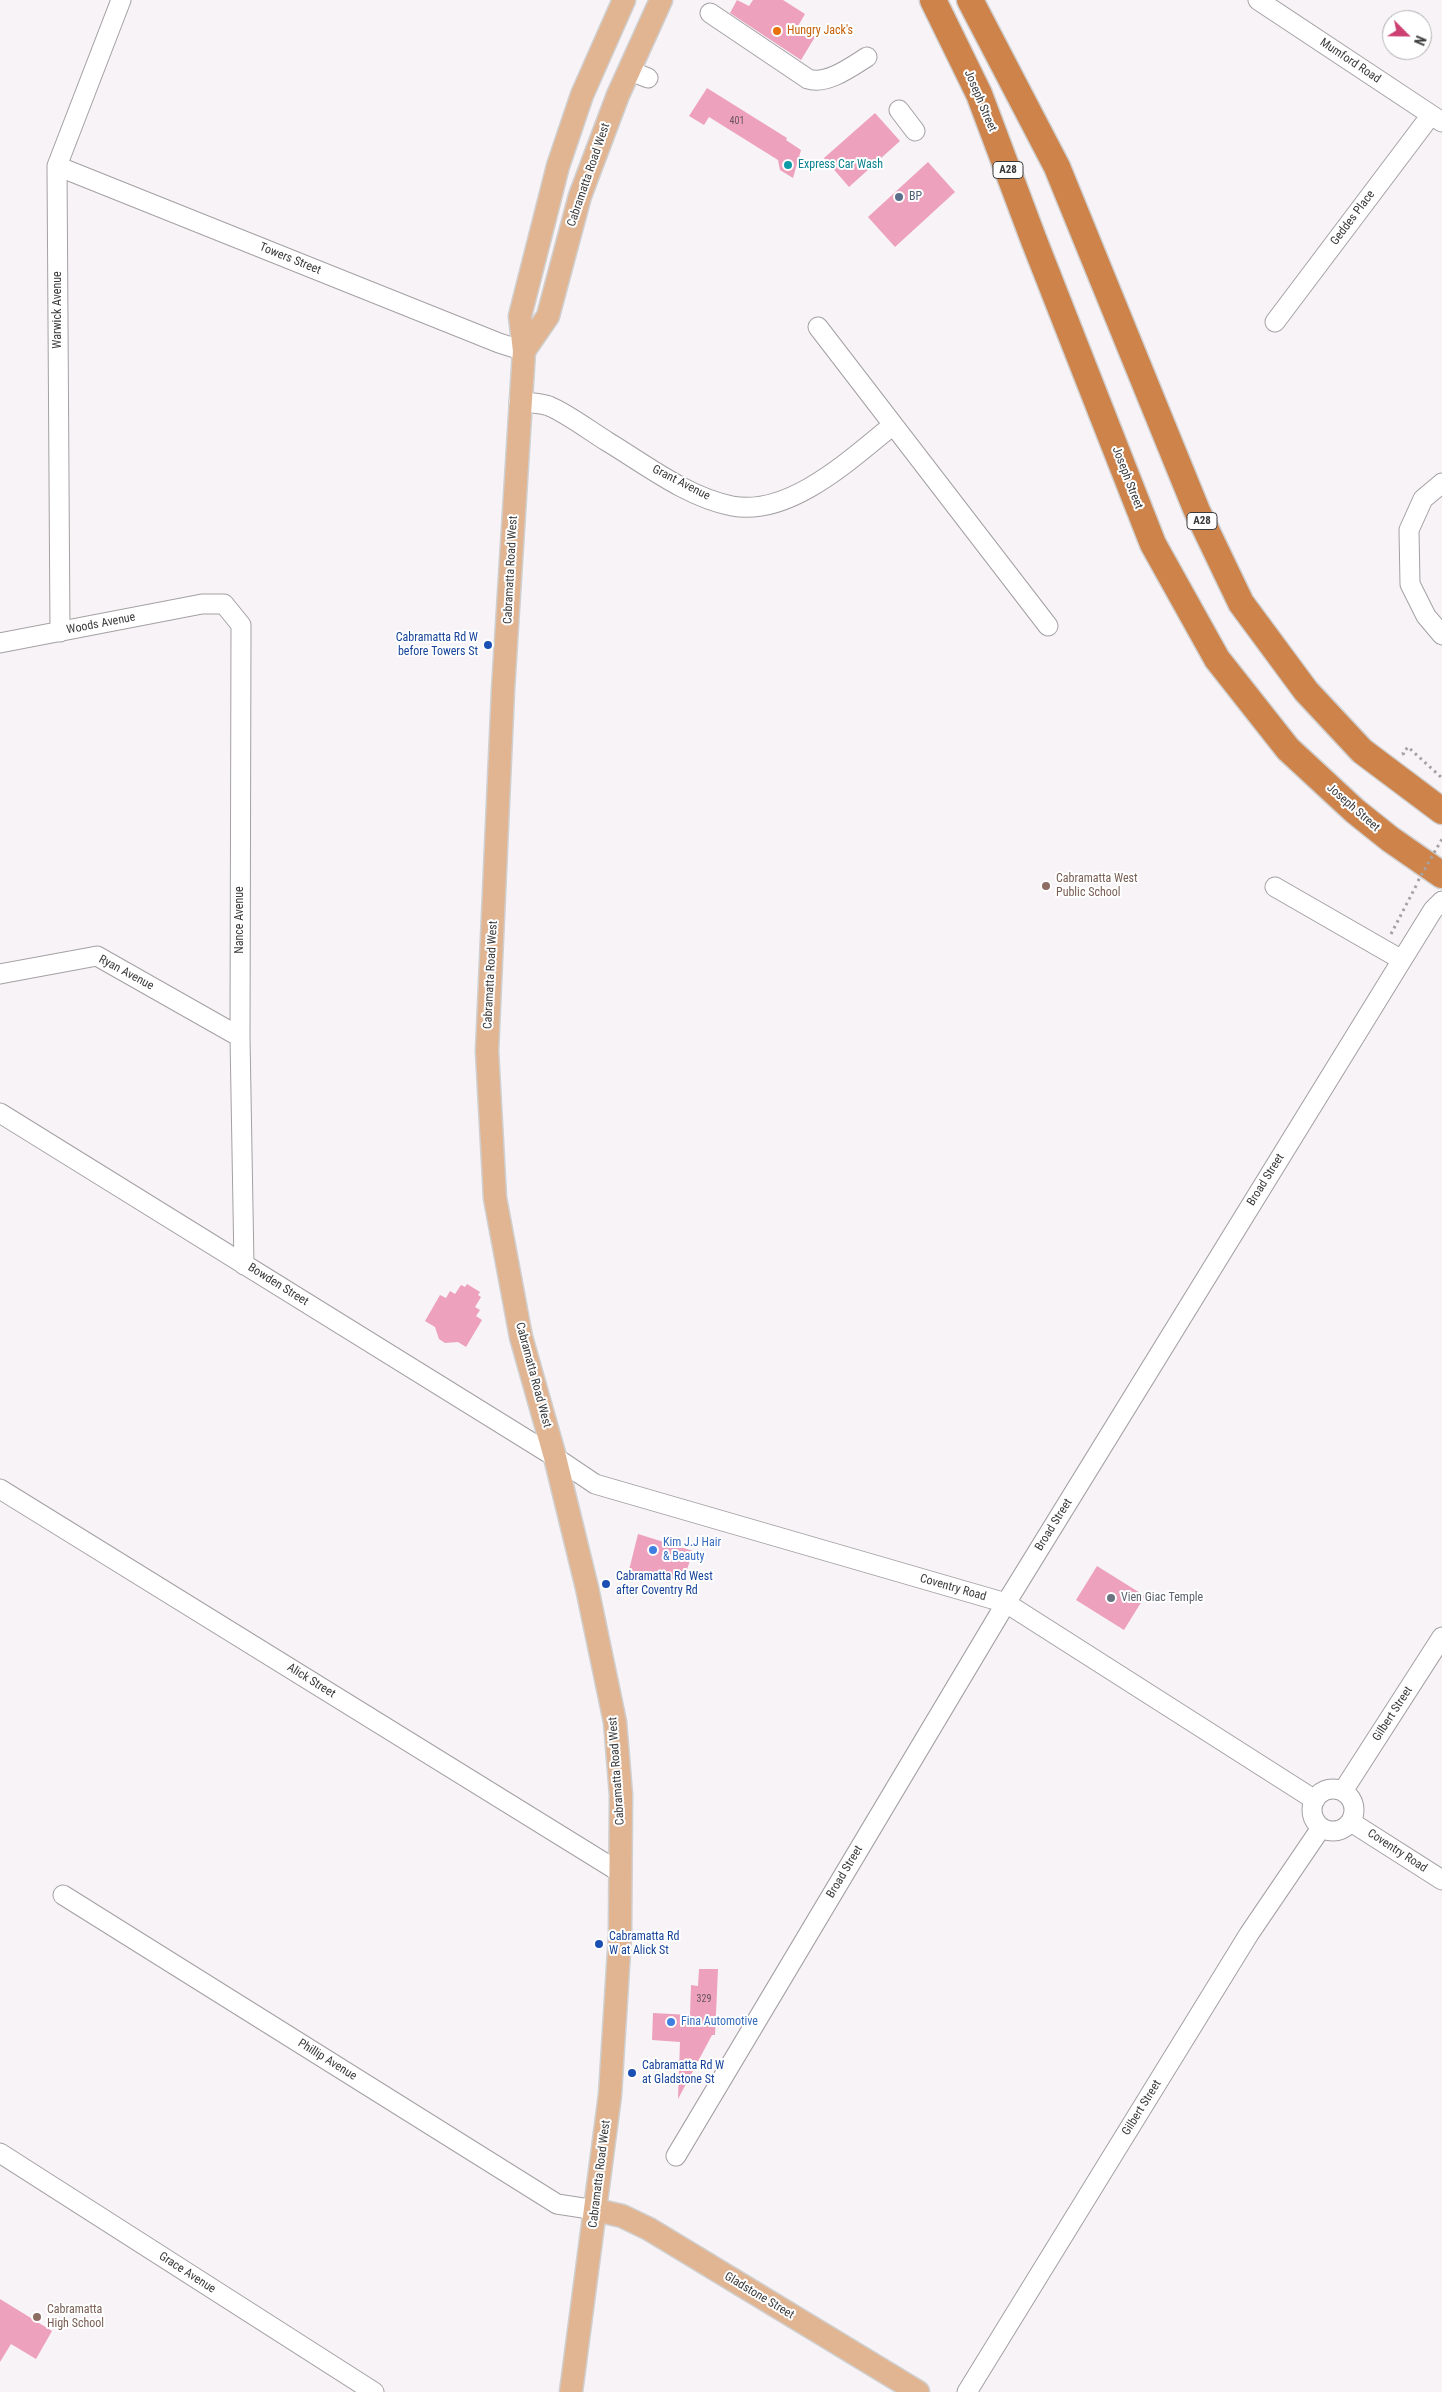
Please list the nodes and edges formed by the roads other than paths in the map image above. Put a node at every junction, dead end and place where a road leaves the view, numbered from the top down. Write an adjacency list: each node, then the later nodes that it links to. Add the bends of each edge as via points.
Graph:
1 (121, 0): 12 (street, Warwick Avenue)
2 (624, 0): 15 (main road, Cabramatta Road West, via 582,96 558,166 520,316)
3 (661, 0): 15 (main road, Cabramatta Road West, via 638,74 580,196 548,316)
4 (933, 0): 25 (highway, Joseph Street / A28, via 979,94 1153,544 1217,659 1288,750)
5 (970, 0): 24 (highway, A28, via 1057,167 1197,511 1241,603 1306,691 1362,751)
6 (1258, 0): 10 (street, Mumford Road)
7 (710, 13): 8 (street, via 817,82)
8 (867, 57)
9 (899, 110): 11 (street)
10 (1436, 119): 13 (street, Geddes Place)
11 (915, 131)
12 (57, 166): 15 (street, Towers Street, via 499,344); 21 (street, Warwick Avenue)
13 (1275, 322)
14 (818, 327): 17 (street)
15 (524, 351): 16 (main road, Cabramatta Road West)
16 (519, 401): 17 (street, Grant Avenue, via 549,406 665,477 704,497 733,506 768,506 793,496 834,473); 33 (main road, Cabramatta Road West, via 487,1051 496,1198 506,1265 521,1337)
17 (893, 425): 20 (street)
18 (1442, 483): 22 (street, via 1423,499 1409,530 1410,584 1426,616)
19 (202, 604): 21 (street, Woods Avenue); 30 (street, Nance Avenue, via 224,604 241,625)
20 (1048, 626)
21 (60, 632): 23 (street, Woods Avenue)
22 (1442, 635)
23 (0, 643)
24 (1442, 811)
25 (1430, 878)
26 (1274, 886): 28 (street)
27 (1442, 901): 28 (street, Broad Street)
28 (1404, 956): 35 (street, Broad Street)
29 (0, 974): 30 (street, Ryan Avenue, via 96,956)
30 (240, 1038): 32 (street, Nance Avenue)
31 (0, 1113): 32 (street, Bowden Street)
32 (244, 1265): 33 (street, Bowden Street)
33 (555, 1457): 35 (street, Coventry Road, via 595,1484); 41 (main road, Cabramatta Road West, via 615,1722 621,1795)
34 (0, 1489): 41 (street, Alick Street)
35 (1006, 1603): 38 (street, Coventry Road); 45 (street, Broad Street)
36 (1442, 1637): 37 (street, Gilbert Street)
37 (1343, 1791): 38 (street, via 1329,1789); 39 (street, via 1353,1801)
38 (1315, 1800): 40 (street, via 1313,1816)
39 (1351, 1822): 40 (street, via 1334,1832); 42 (street, Coventry Road)
40 (1321, 1828): 50 (street, Gilbert Street, via 1244,1943)
41 (621, 1873): 46 (main road, Cabramatta Road West, via 610,2095)
42 (1442, 1880)
43 (63, 1895): 46 (street, Phillip Avenue, via 557,2204)
44 (0, 2153): 47 (street, Grace Avenue)
45 (676, 2156)
46 (596, 2210): 48 (main road, Cabramatta Road West); 49 (main road, Gladstone Street, via 622,2216 649,2229)
47 (374, 2392)
48 (571, 2392)
49 (918, 2392)
50 (967, 2392)

